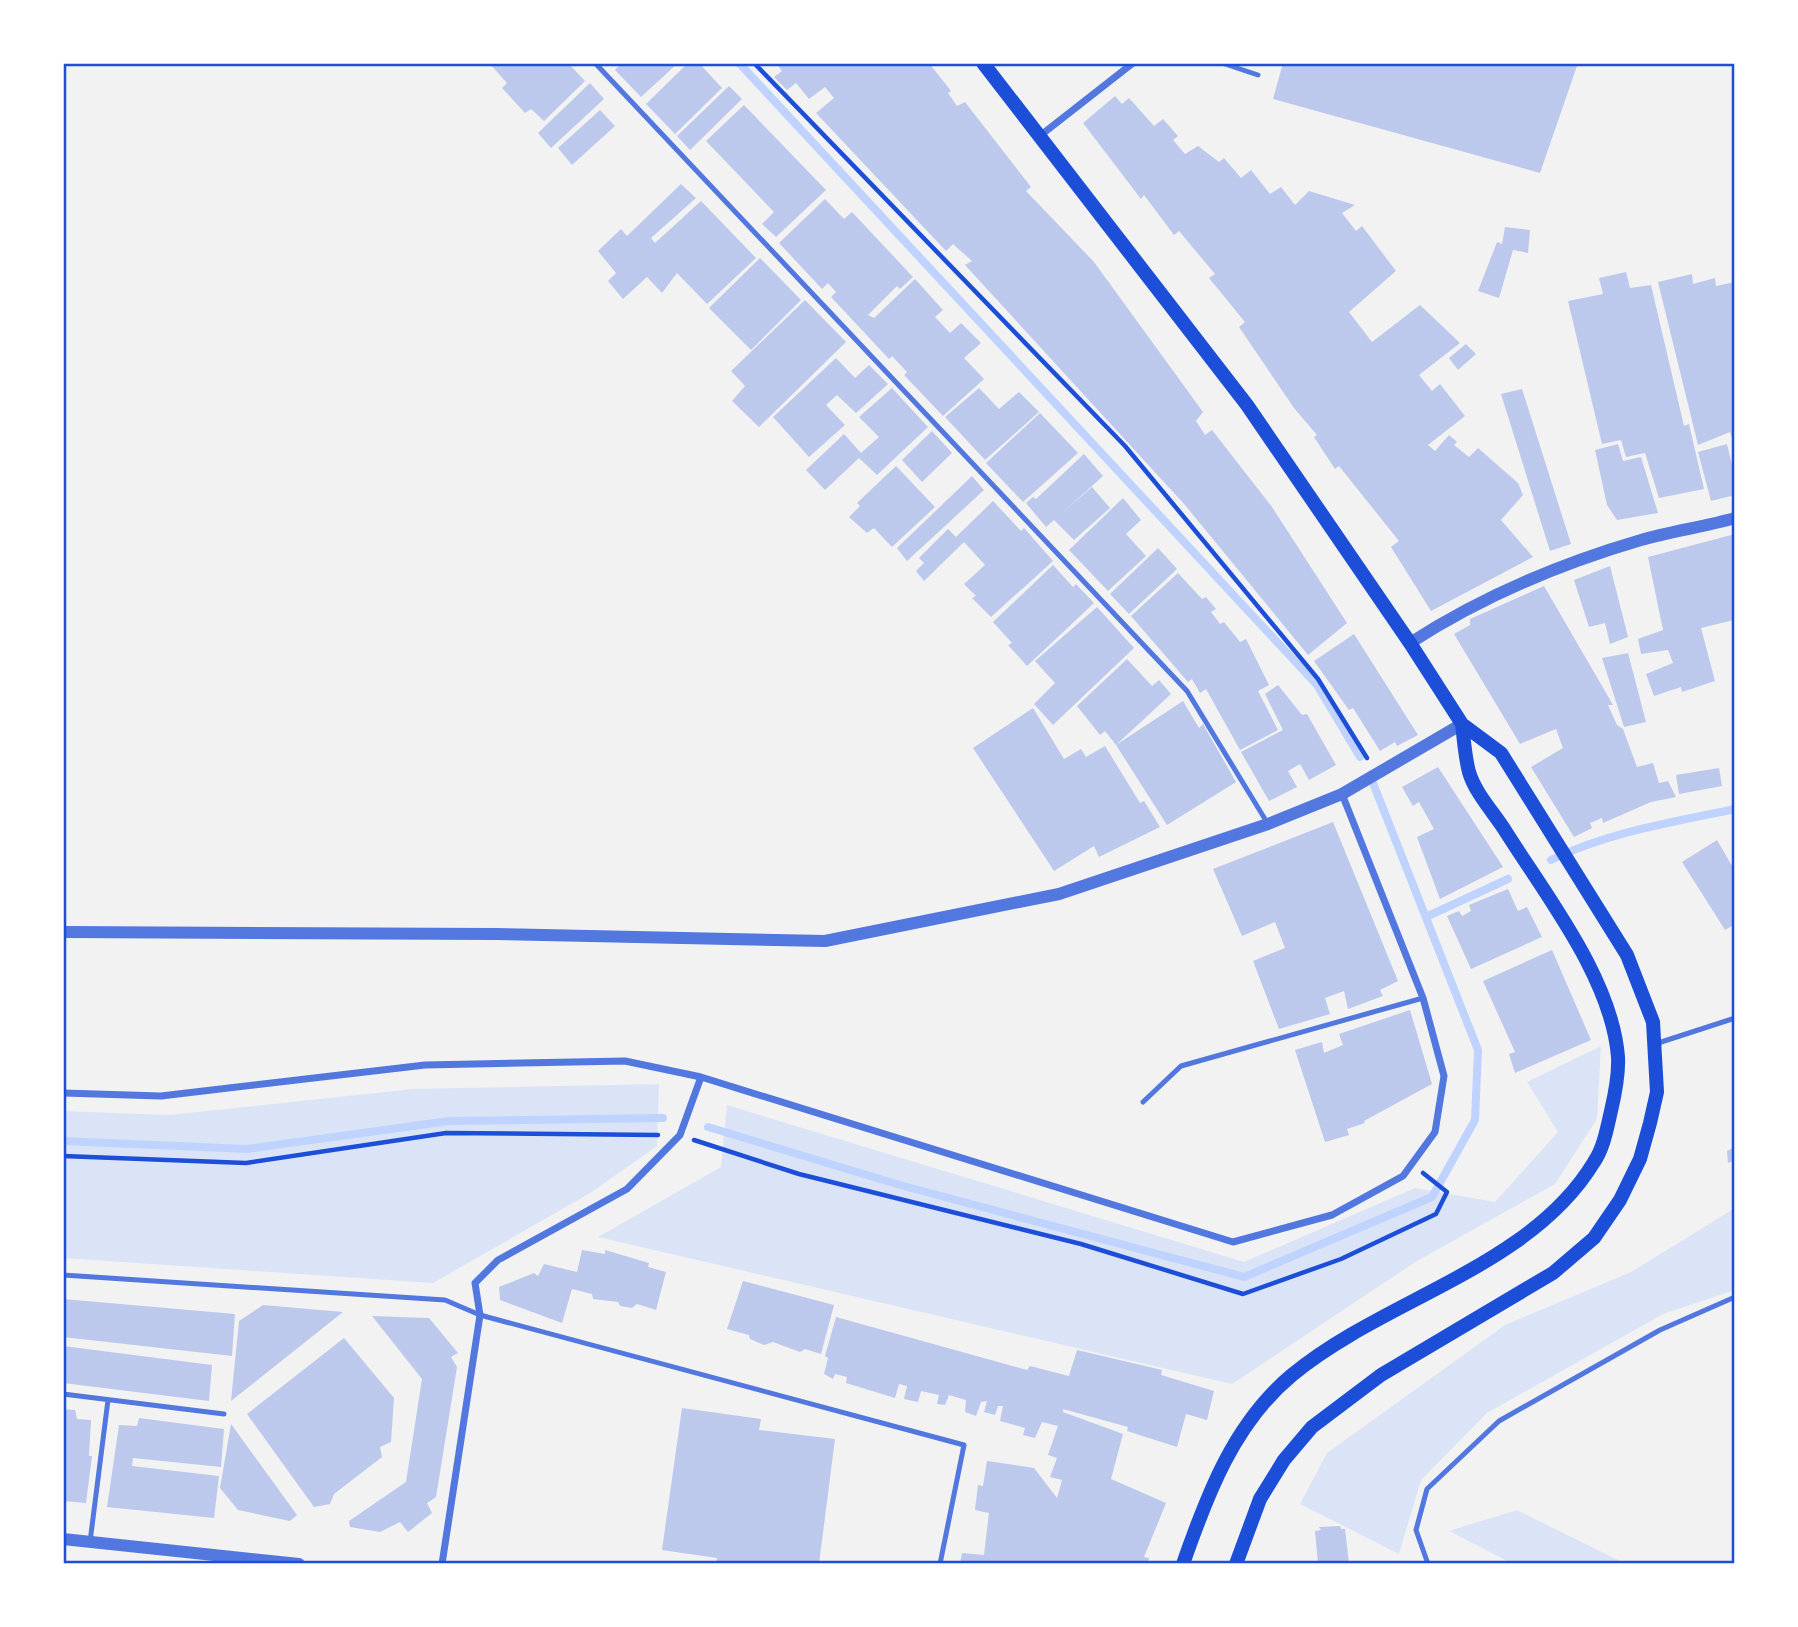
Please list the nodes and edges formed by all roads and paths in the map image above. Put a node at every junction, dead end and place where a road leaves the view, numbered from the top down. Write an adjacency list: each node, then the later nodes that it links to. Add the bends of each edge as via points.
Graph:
1 (595, 63): 13 (lane, via 1187,691)
2 (754, 63): 11 (path, via 1125,446 1318,680)
3 (983, 63): 7 (main road)
4 (1133, 63): 7 (street)
5 (1222, 63): 6 (lane)
6 (1258, 75)
7 (1041, 135): 9 (main road, via 1247,405)
8 (1735, 518): 9 (street, via 1565,564 1458,612)
9 (1410, 643): 10 (main road)
10 (1462, 724): 11 (street); 17 (main road, via 1501,753 1574,866 1627,955 1646,1000); 35 (main road, via 1469,775 1566,926 1612,1021 1618,1058 1605,1137 1595,1161 1558,1207 1519,1240 1348,1336 1291,1376 1232,1445)
11 (1377, 774): 12 (street)
12 (1342, 794): 13 (street); 15 (street)
13 (1268, 824): 14 (street, via 1059,894 825,940)
14 (63, 932)
15 (1423, 998): 18 (street, via 1444,1076 1435,1132 1403,1176 1332,1215 1233,1242); 20 (lane, via 1181,1066)
16 (1735, 1018): 17 (lane)
17 (1656, 1044): 36 (main road, via 1657,1092 1640,1159 1620,1200 1594,1237 1553,1273 1381,1375 1312,1427 1260,1499)
18 (701, 1077): 19 (street, via 625,1061 439,1065 161,1096); 21 (street)
19 (63, 1093)
20 (1143, 1102)
21 (680, 1135): 22 (path, via 446,1133 246,1163); 23 (path, via 799,1174 1081,1244 1243,1294 1341,1259 1436,1214 1447,1192); 26 (street, via 627,1189 499,1260 475,1283)
22 (63, 1156)
23 (1430, 1182)
24 (63, 1275): 26 (lane, via 445,1300)
25 (1735, 1297): 37 (lane, via 1660,1330 1499,1420 1427,1489 1416,1530)
26 (480, 1315): 33 (street); 34 (lane, via 964,1444)
27 (63, 1394): 28 (lane)
28 (108, 1400): 29 (lane); 31 (lane)
29 (224, 1414)
30 (63, 1539): 31 (street)
31 (90, 1542): 32 (street)
32 (299, 1564)
33 (442, 1564)
34 (940, 1564)
35 (1183, 1564)
36 (1236, 1564)
37 (1427, 1564)

